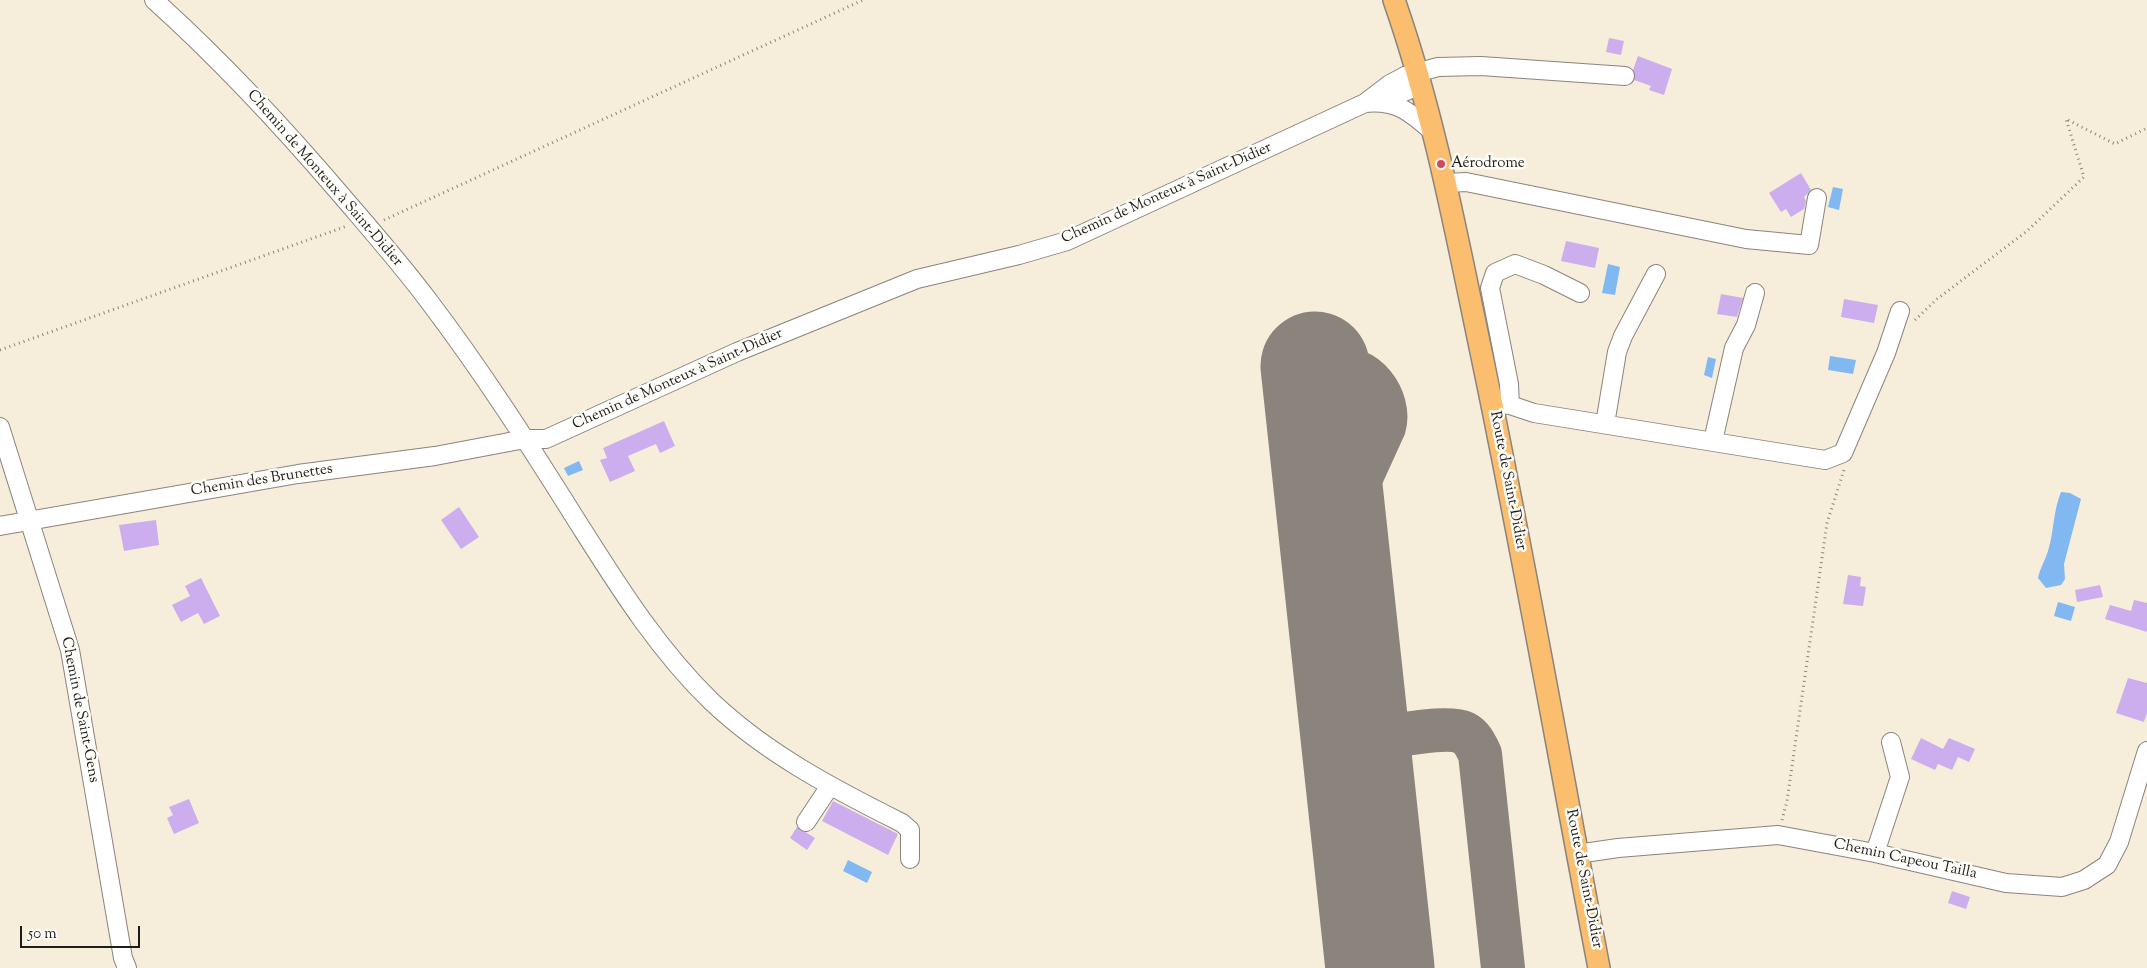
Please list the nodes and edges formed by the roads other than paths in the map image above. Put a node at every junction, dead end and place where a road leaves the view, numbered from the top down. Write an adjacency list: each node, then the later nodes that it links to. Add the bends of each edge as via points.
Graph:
1 (154, 0): 16 (street, Chemin de Monteux à Saint-Didier, via 200,41 284,128 368,227 428,301)
2 (1394, 0): 4 (main road, Route de Saint-Didier)
3 (1625, 76): 4 (street, Chemin de Monteux à Saint-Didier, via 1481,66 1438,67)
4 (1418, 78): 5 (street, Chemin de Monteux à Saint-Didier, via 1390,84); 6 (main road, Route de Saint-Didier)
5 (1373, 102): 6 (street, via 1403,108); 16 (street, Chemin de Monteux à Saint-Didier, via 1067,241 917,279 737,352 546,440)
6 (1433, 132): 7 (main road, Route de Saint-Didier)
7 (1446, 183): 8 (street, via 1466,182 1746,239 1809,245); 13 (main road, Route de Saint-Didier)
8 (1817, 198)
9 (1656, 274): 14 (street, via 1617,352)
10 (1580, 293): 13 (street, via 1515,264 1495,273 1490,288 1509,384)
11 (1755, 293): 17 (street, via 1746,325 1734,348)
12 (1900, 311): 17 (street, via 1886,353 1842,453 1825,460)
13 (1501, 404): 14 (street, via 1534,413); 25 (main road, Route de Saint-Didier)
14 (1604, 424): 17 (street)
15 (0, 427): 18 (street, Chemin de Saint-Gens)
16 (525, 439): 18 (street, Chemin des Brunettes, via 435,456 298,474); 22 (street, via 614,579 679,668 713,703 758,741)
17 (1713, 441)
18 (29, 522): 19 (street, Chemin des Brunettes); 27 (street, Chemin de Saint-Gens, via 70,650 109,884 123,958)
19 (0, 526)
20 (1891, 742): 24 (street, via 1900,777)
21 (2147, 751): 24 (street, Chemin Capeou Tailla, via 2119,842 2107,865 2084,880 2062,887 2006,883)
22 (830, 786): 23 (street); 26 (street, via 910,830)
23 (806, 822)
24 (1876, 853): 25 (street, Chemin Capeou Tailla, via 1778,835)
25 (1577, 854): 28 (main road, Route de Saint-Didier)
26 (910, 859)
27 (128, 968)
28 (1599, 968)

